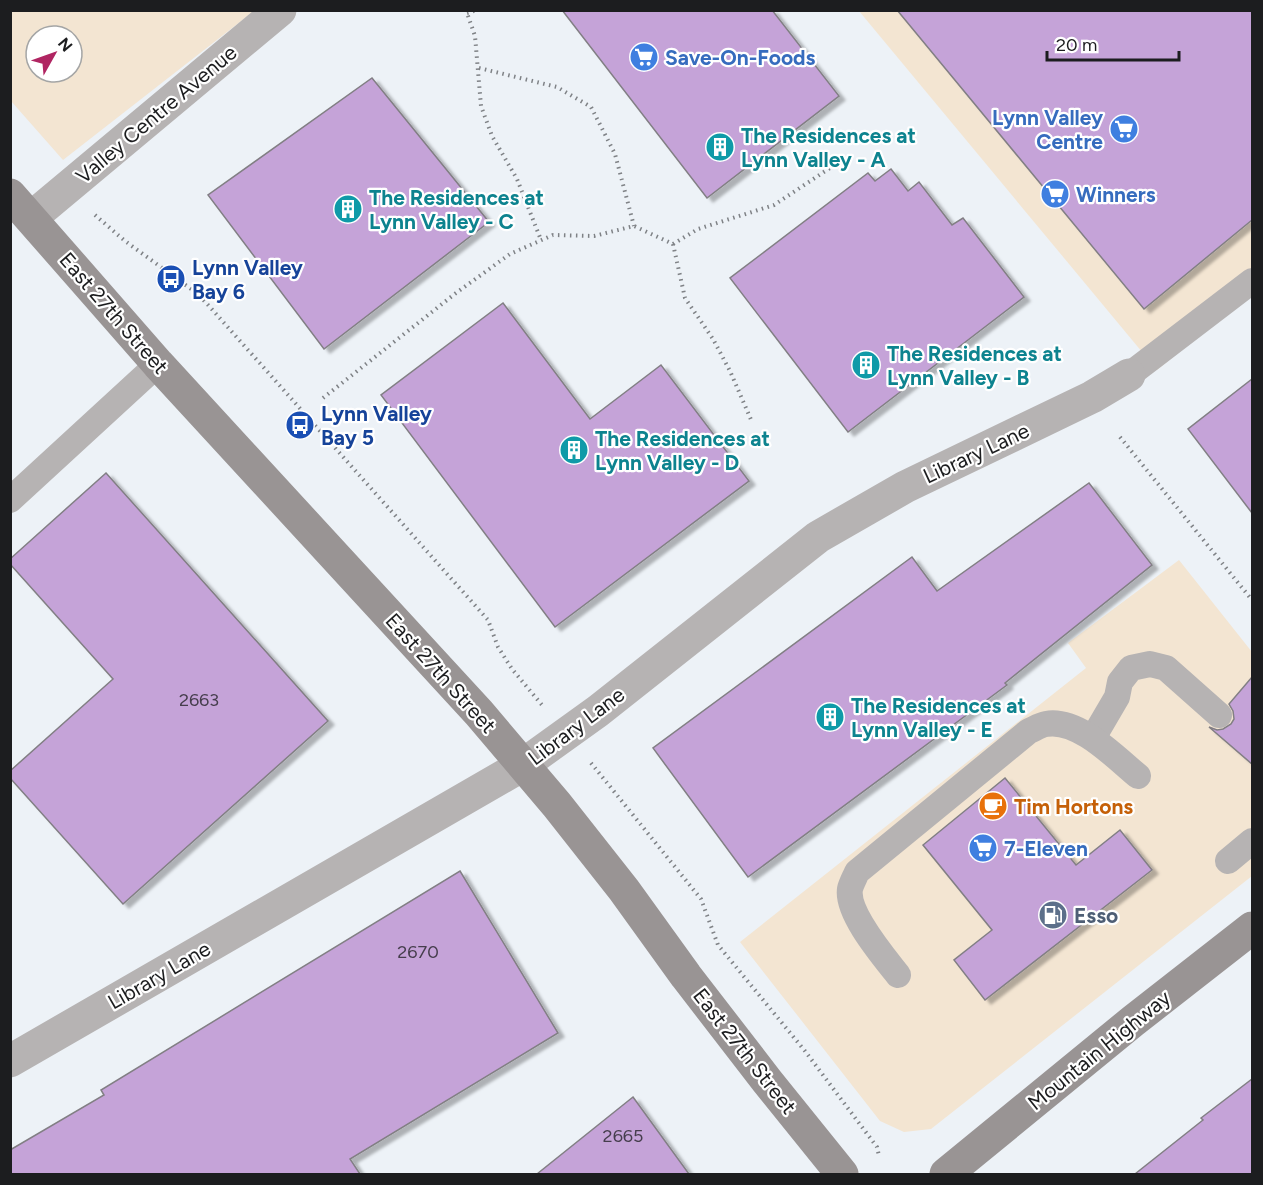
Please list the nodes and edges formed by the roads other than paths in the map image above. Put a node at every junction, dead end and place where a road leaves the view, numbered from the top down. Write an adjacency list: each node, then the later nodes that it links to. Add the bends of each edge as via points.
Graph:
1 (280, 10): 2 (street, Valley Centre Avenue)
2 (21, 206): 4 (street, East 27th Street)
3 (1252, 280): 5 (lane)
4 (158, 364): 6 (lane); 9 (street, East 27th Street)
5 (1129, 375): 9 (street, Library Lane, via 905,487 818,537)
6 (10, 500)
7 (1220, 715): 8 (lane, via 1166,668 1150,664 1131,668 1120,682 1117,697)
8 (1093, 738): 10 (lane); 14 (lane, via 1069,726 1046,724 1029,732 857,872 850,890 854,909 872,942)
9 (524, 765): 15 (street, Library Lane); 16 (street, East 27th Street)
10 (1138, 776)
11 (1252, 841): 12 (lane)
12 (1228, 861)
13 (1252, 928): 17 (street, Mountain Highway)
14 (898, 975)
15 (10, 1060)
16 (842, 1174)
17 (946, 1174)

